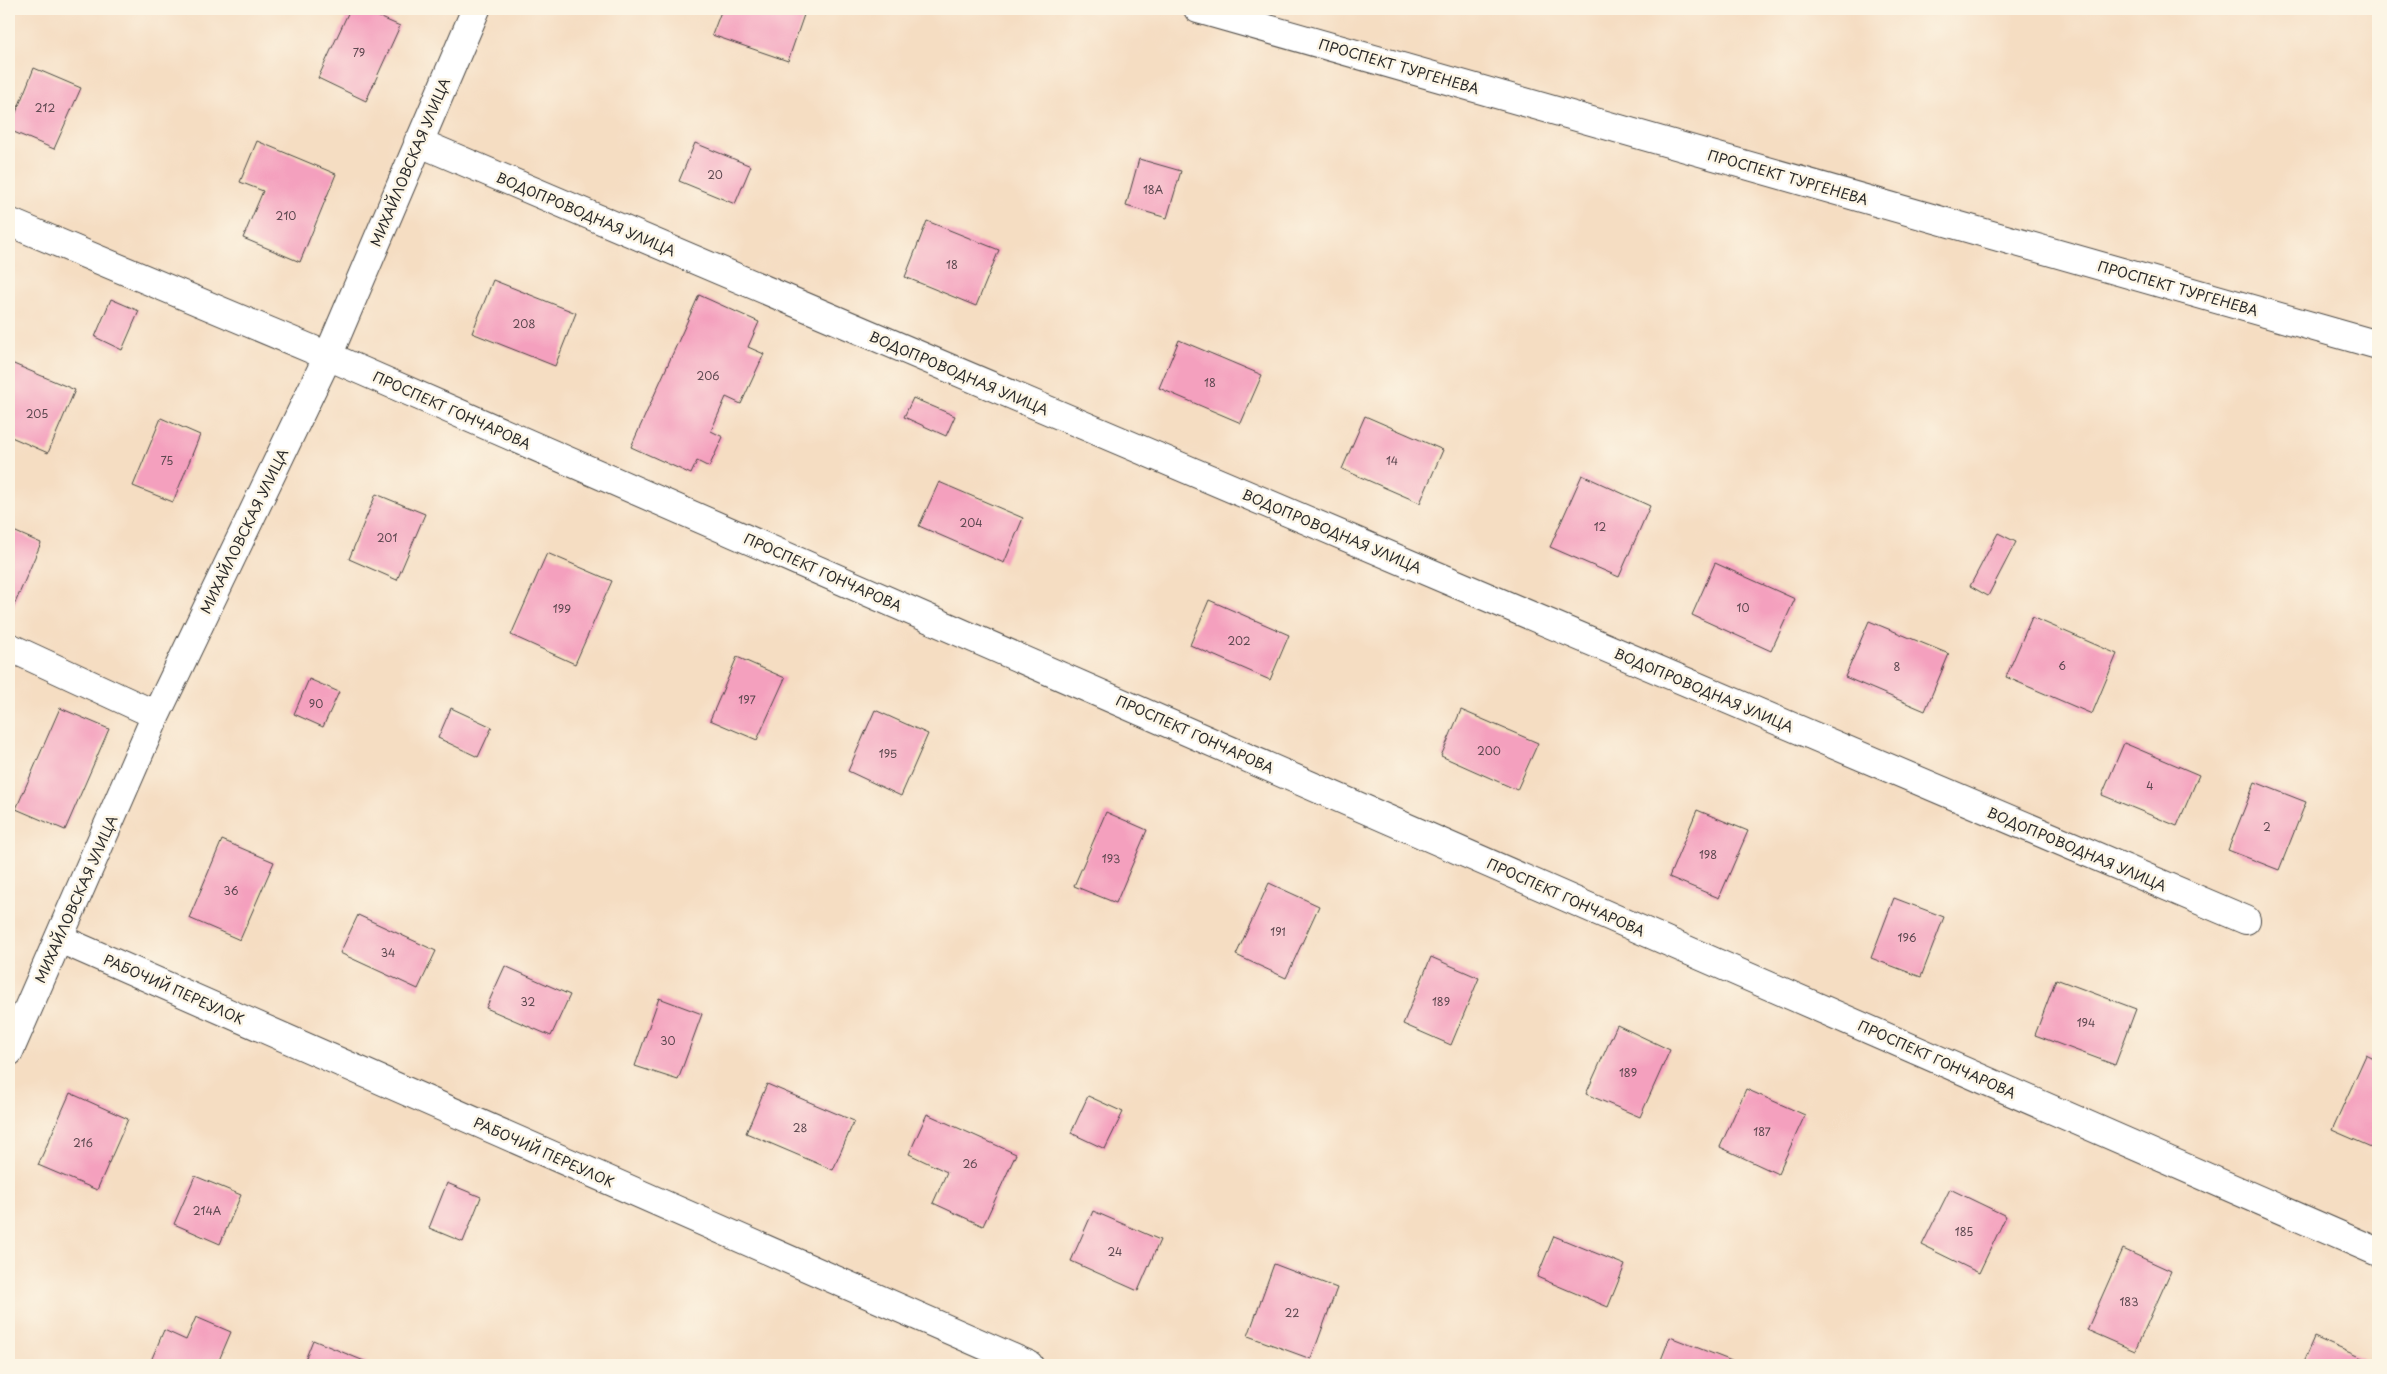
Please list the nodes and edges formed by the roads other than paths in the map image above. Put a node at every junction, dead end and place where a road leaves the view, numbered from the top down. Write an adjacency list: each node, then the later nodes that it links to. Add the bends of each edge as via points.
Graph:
1 (476, 9): 3 (street, МИХАЙЛОВСКАЯ УЛИЦА)
2 (1198, 9): 5 (street, ПРОСПЕКТ ТУРГЕНЕВА)
3 (418, 142): 6 (street, МИХАЙЛОВСКАЯ УЛИЦА); 9 (street, ВОДОПРОВОДНАЯ УЛИЦА)
4 (9, 222): 6 (street, ПРОСПЕКТ ГОНЧАРОВА)
5 (2378, 346)
6 (328, 356): 8 (street, МИХАЙЛОВСКАЯ УЛИЦА); 12 (street, ПРОСПЕКТ ГОНЧАРОВА)
7 (9, 648): 8 (street)
8 (156, 715): 10 (street, МИХАЙЛОВСКАЯ УЛИЦА)
9 (2246, 920)
10 (60, 939): 11 (street, МИХАЙЛОВСКАЯ УЛИЦА); 13 (street, РАБОЧИЙ ПЕРЕУЛОК)
11 (9, 1052)
12 (2378, 1252)
13 (1029, 1365)

